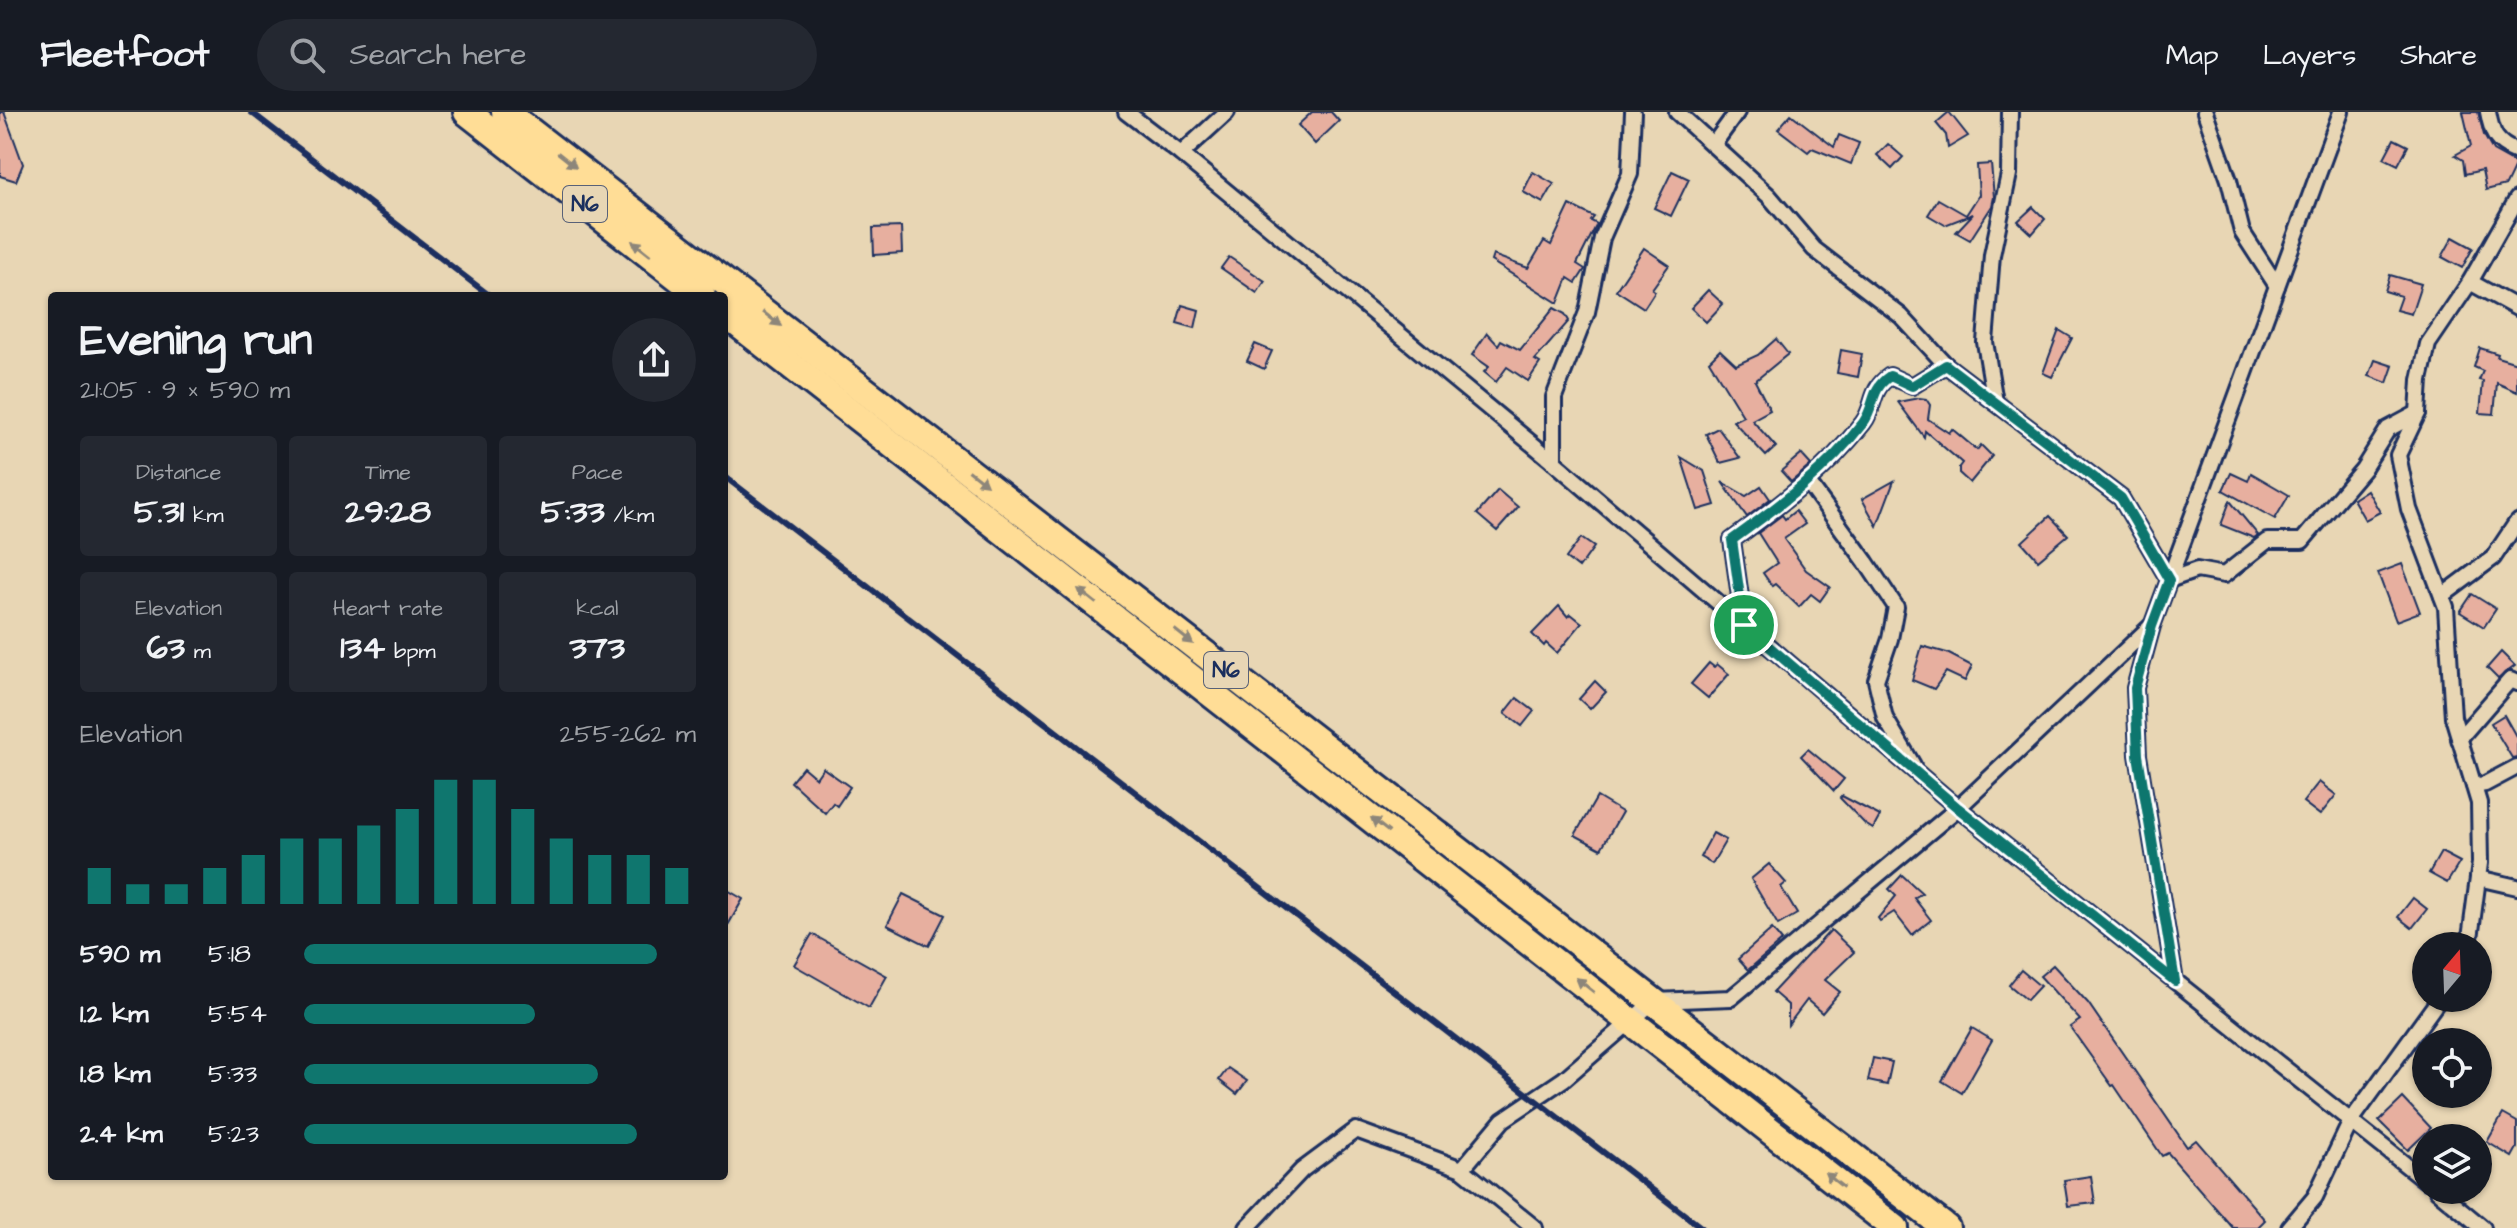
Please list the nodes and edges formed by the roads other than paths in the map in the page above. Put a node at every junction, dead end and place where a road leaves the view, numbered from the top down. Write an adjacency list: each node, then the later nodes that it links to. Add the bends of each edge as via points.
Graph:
1 (467, 112): 18 (highway, N6, one-way to 1)
2 (505, 112): 41 (highway, N6, one-way to 41)
3 (1126, 112): 14 (street)
4 (1227, 112): 14 (street)
5 (1633, 112): 24 (street, via 1630,174 1602,238 1587,312 1554,397)
6 (1677, 112): 12 (street)
7 (1737, 112): 12 (street)
8 (2010, 112): 22 (street, via 2009,174 1992,255 1985,342)
9 (2205, 112): 17 (street, via 2242,232)
10 (2341, 112): 17 (street)
11 (2488, 112): 13 (street, via 2492,131 2503,146)
12 (1713, 145): 21 (street, via 1769,196 1814,249 1901,316)
13 (2517, 152)
14 (1181, 154): 24 (street)
15 (2517, 199): 16 (street)
16 (2470, 282): 19 (street); 23 (street, via 2428,344)
17 (2277, 286): 27 (street)
18 (697, 292)
19 (2517, 308)
20 (728, 316): 43 (highway, N6, one-way to 20)
21 (1946, 365): 22 (street); 25 (street, via 1912,386 1890,376 1879,384 1865,421)
22 (1995, 402): 27 (street, via 2121,498)
23 (2418, 413): 27 (street, via 2388,429 2363,469 2302,541 2267,541 2224,575 2197,570); 28 (street, via 2398,455 2409,509)
24 (1554, 462): 29 (street)
25 (1807, 481): 29 (street, via 1732,540); 34 (street, via 1896,607 1876,680 1885,718)
26 (2517, 522): 28 (street, via 2493,558)
27 (2169, 580): 30 (street)
28 (2442, 596): 32 (street)
29 (1744, 625): 34 (street)
30 (2152, 626): 36 (street); 40 (street, via 2135,688 2138,755)
31 (2517, 683): 32 (street, via 2510,680)
32 (2459, 739): 35 (street)
33 (2517, 767): 35 (street)
34 (1918, 775): 36 (street)
35 (2474, 786): 37 (street, via 2479,803)
36 (1958, 808): 40 (street); 41 (street, via 1731,998)
37 (2478, 878): 38 (street); 39 (street)
38 (2517, 887)
39 (2471, 932)
40 (2175, 981): 44 (street)
41 (1654, 1001): 43 (street); 51 (highway, N6)
42 (2430, 1012): 44 (street)
43 (1629, 1020): 45 (street, via 1564,1079 1503,1120); 50 (highway, N6, one-way to 43)
44 (2351, 1121): 46 (street); 52 (street, via 2315,1197)
45 (1462, 1169): 48 (street, via 1356,1130 1302,1170); 49 (street)
46 (2412, 1170)
47 (2454, 1204): 53 (street)
48 (1247, 1228)
49 (1535, 1228)
50 (1895, 1228)
51 (1946, 1228)
52 (2289, 1228)
53 (2483, 1228)

